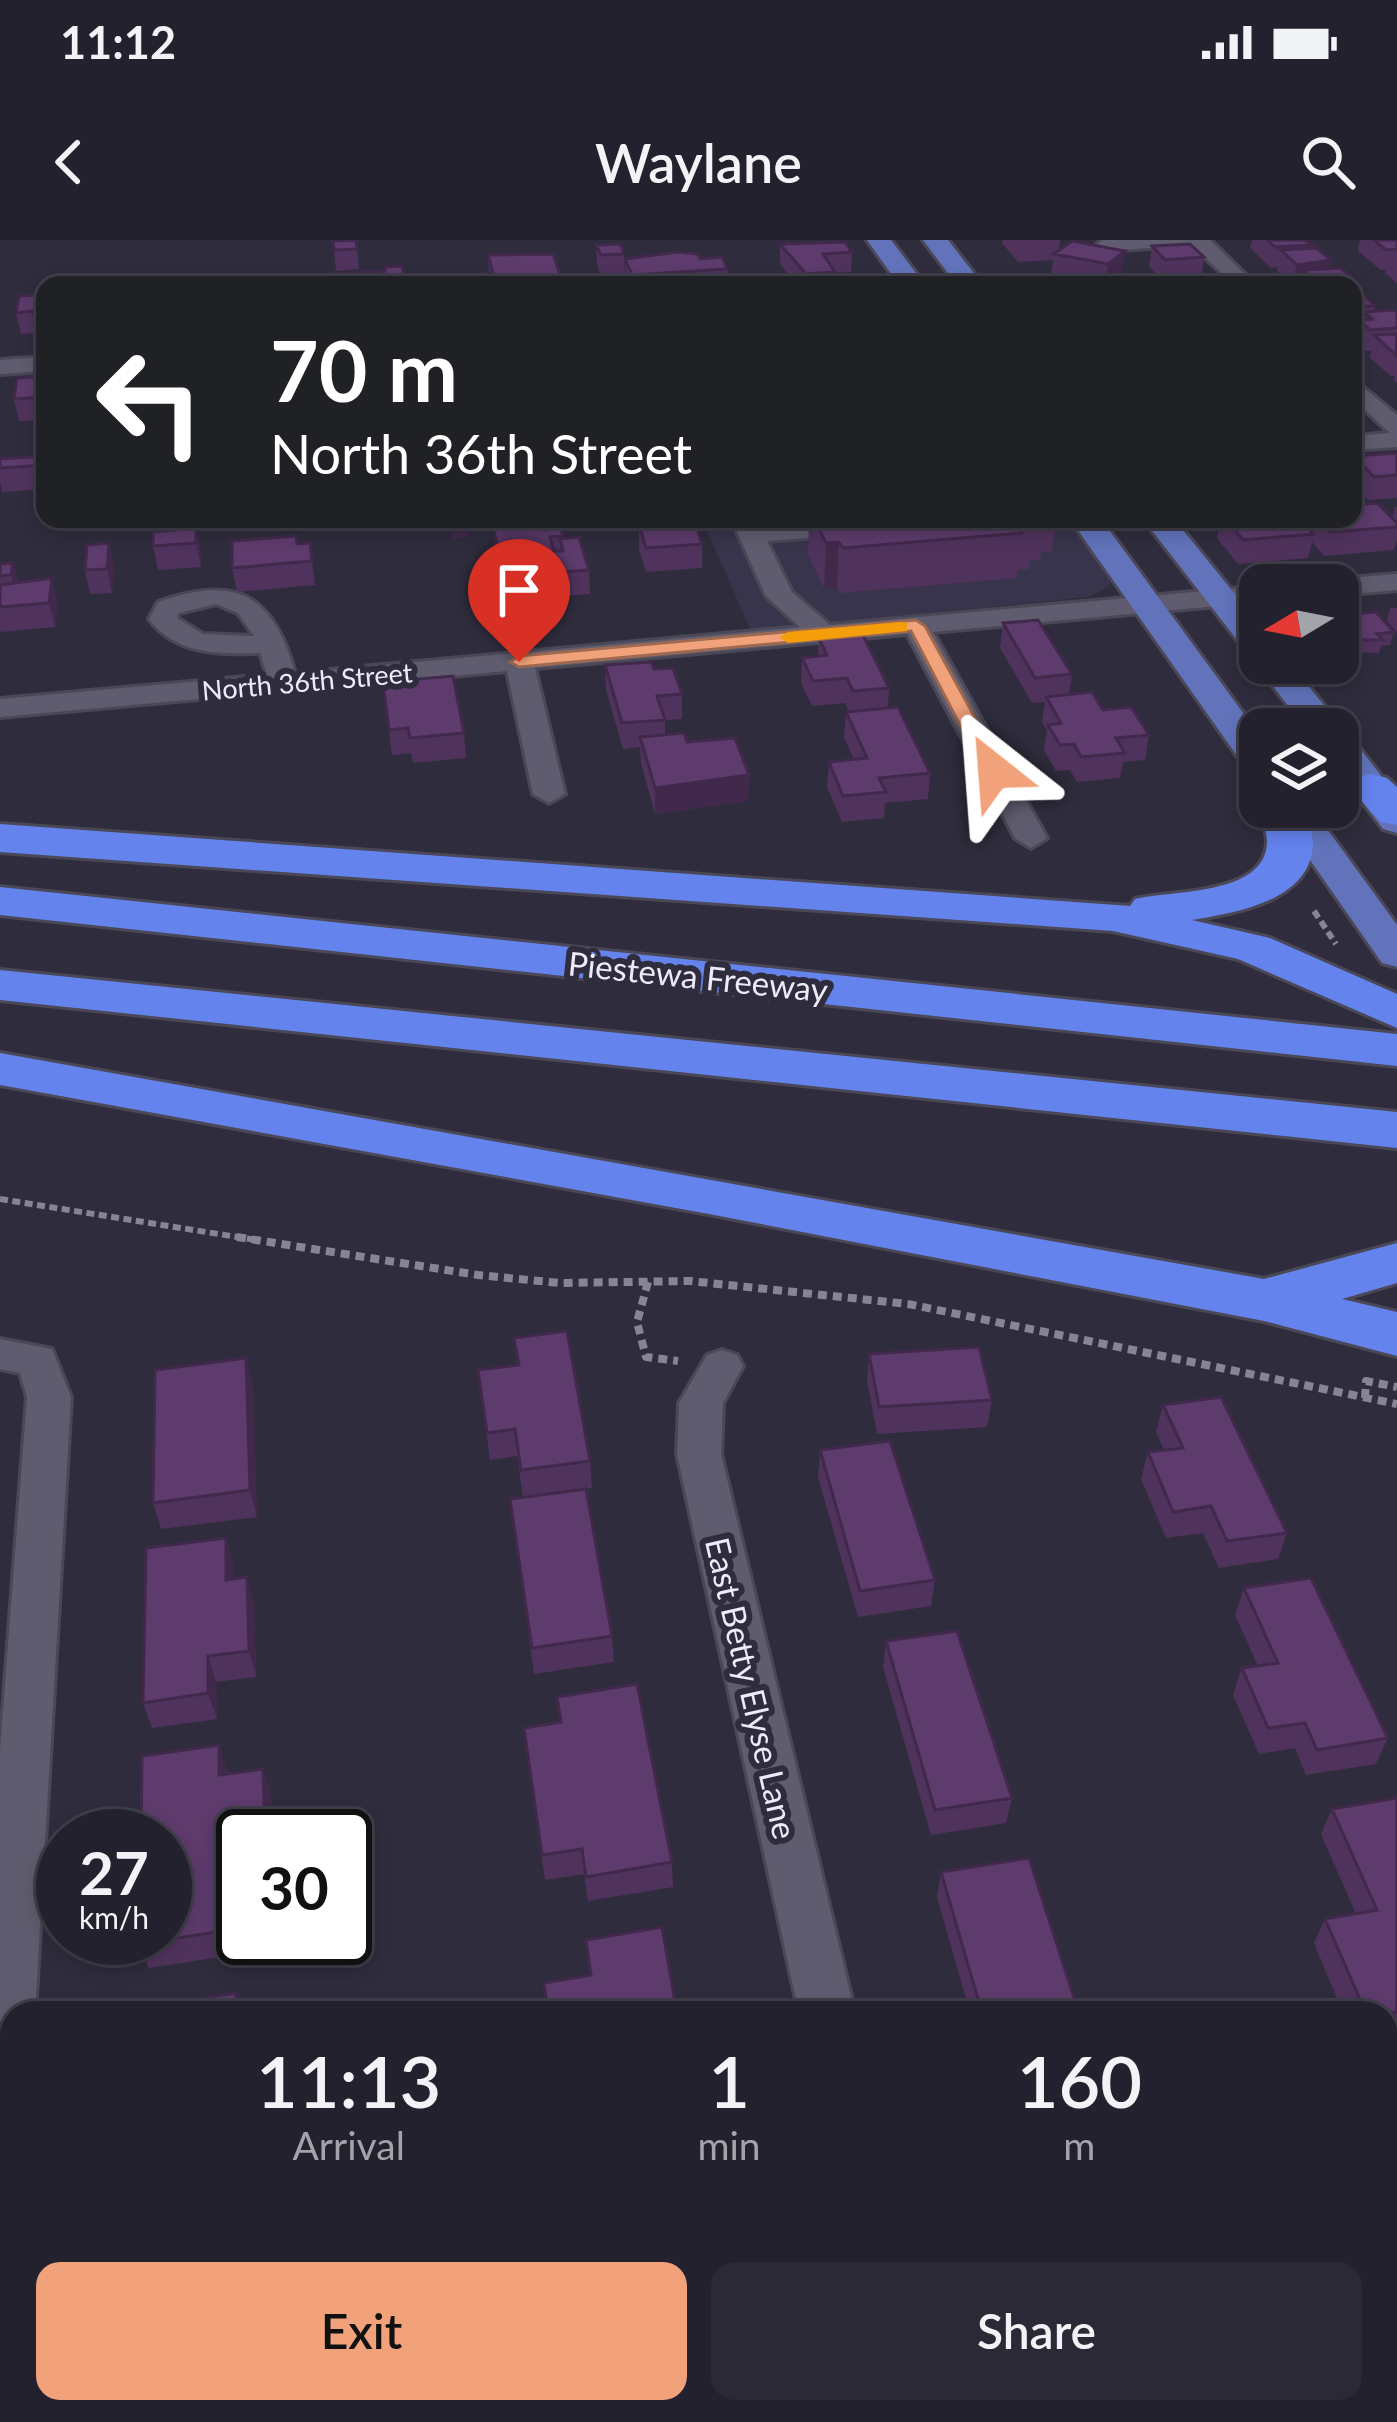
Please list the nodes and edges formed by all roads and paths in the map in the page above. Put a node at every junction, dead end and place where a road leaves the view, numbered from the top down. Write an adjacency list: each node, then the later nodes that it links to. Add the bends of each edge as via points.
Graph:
1 (879, 240): 6 (main road)
2 (935, 240): 7 (main road)
3 (1187, 240): 5 (street)
4 (1198, 240): 8 (street)
5 (1106, 245)
6 (906, 276)
7 (963, 276)
8 (1236, 276)
9 (36, 365): 10 (street)
10 (0, 367)
11 (1362, 395): 12 (street)
12 (1397, 428)
13 (1397, 440): 14 (street)
14 (1362, 442)
15 (748, 528): 25 (street, via 780,596)
16 (1092, 528): 22 (main road)
17 (1165, 528): 21 (main road)
18 (1397, 582): 19 (street)
19 (1359, 585)
20 (1239, 595): 21 (street, North 36th Street)
21 (1220, 597): 22 (street, North 36th Street); 23 (main road)
22 (1147, 603): 24 (street, North 36th Street); 32 (main road)
23 (1239, 621)
24 (916, 626): 25 (street, North 36th Street); 39 (street)
25 (824, 634): 27 (street, North 36th Street)
26 (272, 644): 28 (street)
27 (519, 662): 28 (street, North 36th Street); 34 (street)
28 (283, 683): 30 (street, North 36th Street)
29 (1289, 684): 31 (main road)
30 (0, 708)
31 (1308, 708)
32 (1239, 732)
33 (1359, 771): 35 (main road)
34 (549, 794)
35 (1388, 807)
36 (1286, 828): 40 (highway, via 1290,846)
37 (1307, 828): 43 (main road)
38 (0, 838): 42 (highway)
39 (1031, 838)
40 (1279, 870): 42 (highway, via 1245,895 1213,903); 44 (path, via 1291,876)
41 (0, 901): 47 (highway, Piestewa Freeway)
42 (1061, 911): 44 (highway, via 1185,930)
43 (1397, 954)
44 (1334, 968): 46 (highway)
45 (0, 985): 49 (highway)
46 (1397, 1013)
47 (1397, 1050)
48 (0, 1069): 53 (highway)
49 (1397, 1130)
50 (0, 1199): 52 (path, via 478,1275)
51 (1397, 1263): 53 (highway)
52 (648, 1282): 56 (path, via 637,1322 646,1358); 58 (path, via 908,1304)
53 (1264, 1300): 54 (highway)
54 (1397, 1334)
55 (18, 1357): 60 (street, via 49,1397)
56 (722, 1366): 61 (street, East Betty Elyse Lane, via 701,1403 699,1454)
57 (1397, 1388): 58 (path, via 1366,1381)
58 (1365, 1398): 59 (path)
59 (1397, 1405)
60 (8, 2001)
61 (824, 2001)

